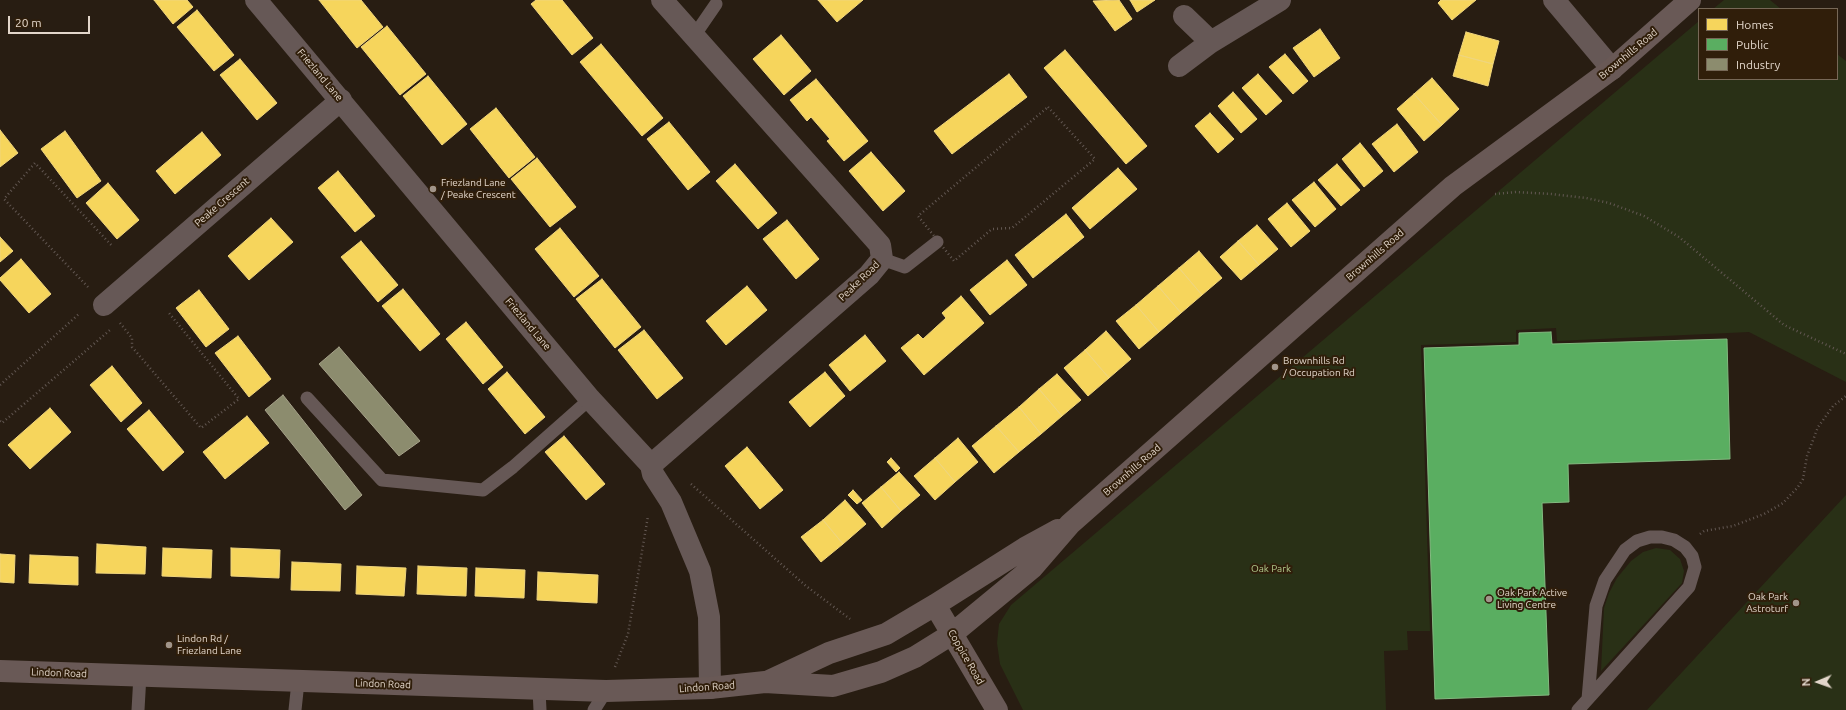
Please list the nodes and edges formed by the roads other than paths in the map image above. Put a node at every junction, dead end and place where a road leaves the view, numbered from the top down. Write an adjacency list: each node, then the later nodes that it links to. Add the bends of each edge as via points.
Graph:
1 (256, 0): 12 (street, Friezland Lane)
2 (662, 0): 8 (street, Peake Road)
3 (1280, 0): 9 (street)
4 (1554, 0): 11 (street)
5 (1690, 0): 11 (main road, Brownhills Road)
6 (716, 4): 8 (lane)
7 (1184, 16): 9 (street)
8 (694, 36): 14 (street, Peake Road, via 880,245)
9 (1211, 42): 10 (street)
10 (1179, 66)
11 (1612, 69): 19 (main road, Brownhills Road, via 1453,186)
12 (341, 100): 15 (street, Peake Crescent); 17 (street, Friezland Lane)
13 (937, 242): 14 (lane, via 905,267)
14 (882, 259): 18 (street, Peake Road, via 869,275)
15 (95, 306)
16 (307, 398): 17 (lane, via 382,480 483,490 514,467)
17 (590, 399): 18 (street, Friezland Lane)
18 (652, 470): 26 (street, Friezland Lane, via 671,502 700,571 709,617)
19 (1070, 524): 20 (main road, Brownhills Road, via 1025,548); 21 (main road, Brownhills Road, via 1032,568)
20 (936, 605): 21 (main road, Coppice Road); 25 (main road, Lindon Road, via 886,634 829,653)
21 (952, 634): 25 (main road, Lindon Road, via 915,657 881,672 833,686); 33 (main road, Coppice Road)
22 (0, 671): 23 (main road, Lindon Road)
23 (140, 675): 24 (main road, Lindon Road); 30 (lane)
24 (298, 682): 29 (main road, Lindon Road); 31 (lane)
25 (765, 682): 26 (main road, Lindon Road)
26 (710, 688): 27 (main road, Lindon Road)
27 (606, 691): 29 (main road, Lindon Road); 32 (lane)
28 (1588, 699): 28 (lane, via 1689,587 1695,567 1692,556 1685,547 1674,540 1650,537 1637,542 1625,550 1605,580 1596,606); 34 (lane)
29 (540, 700)
30 (138, 710)
31 (295, 710)
32 (594, 710)
33 (997, 710)
34 (1578, 710)

